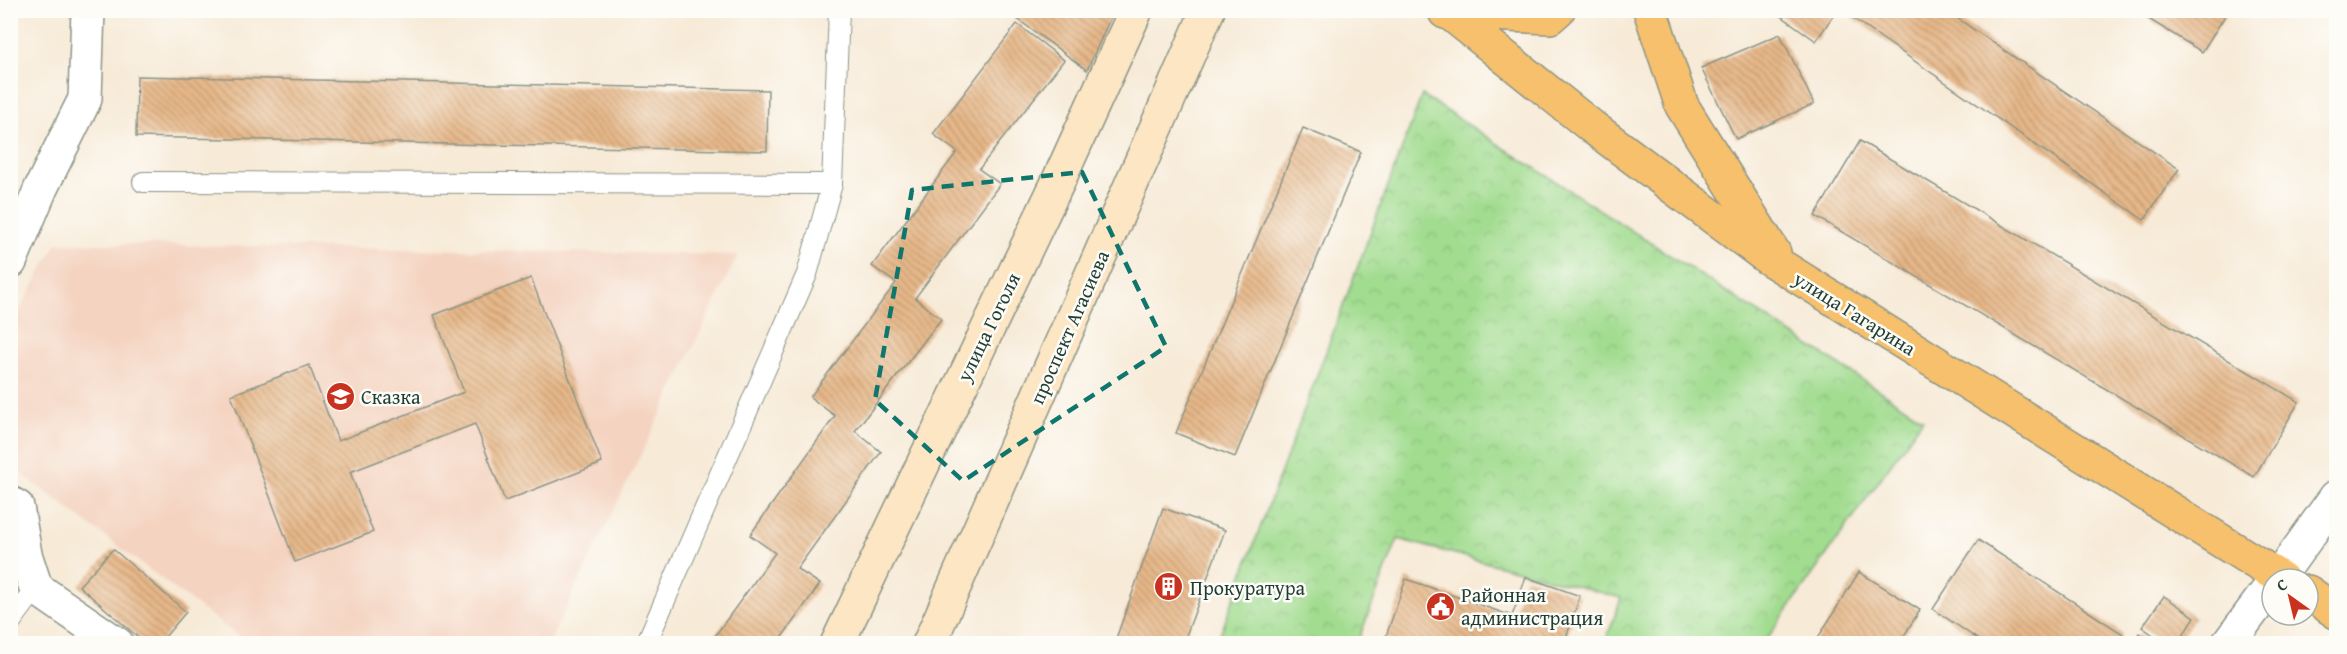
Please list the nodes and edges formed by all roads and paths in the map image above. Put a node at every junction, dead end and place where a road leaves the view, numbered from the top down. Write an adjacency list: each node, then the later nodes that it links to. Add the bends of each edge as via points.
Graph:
1 (88, 10): 10 (street, via 84,99)
2 (839, 10): 9 (lane)
3 (1136, 10): 25 (street, улица Гоголя)
4 (1208, 10): 26 (street, проспект Агасиева)
5 (1558, 10): 7 (main road, via 1550,17)
6 (1650, 10): 14 (main road, улица Гагарина, via 1682,106 1774,254)
7 (1446, 12): 13 (main road, улица Гагарина, via 1768,258)
8 (143, 182): 9 (lane)
9 (832, 184): 24 (lane, via 807,274)
10 (10, 262)
11 (2337, 497): 15 (street)
12 (10, 503): 16 (street, via 17,507)
13 (2261, 567)
14 (2261, 567)
15 (2288, 567)
16 (36, 588): 22 (lane); 23 (street)
17 (2320, 600): 20 (main road)
18 (2260, 604): 27 (street)
19 (2320, 606): 21 (main road)
20 (2337, 612)
21 (2337, 618)
22 (10, 623)
23 (117, 644)
24 (646, 644)
25 (837, 644)
26 (929, 644)
27 (2228, 644)

